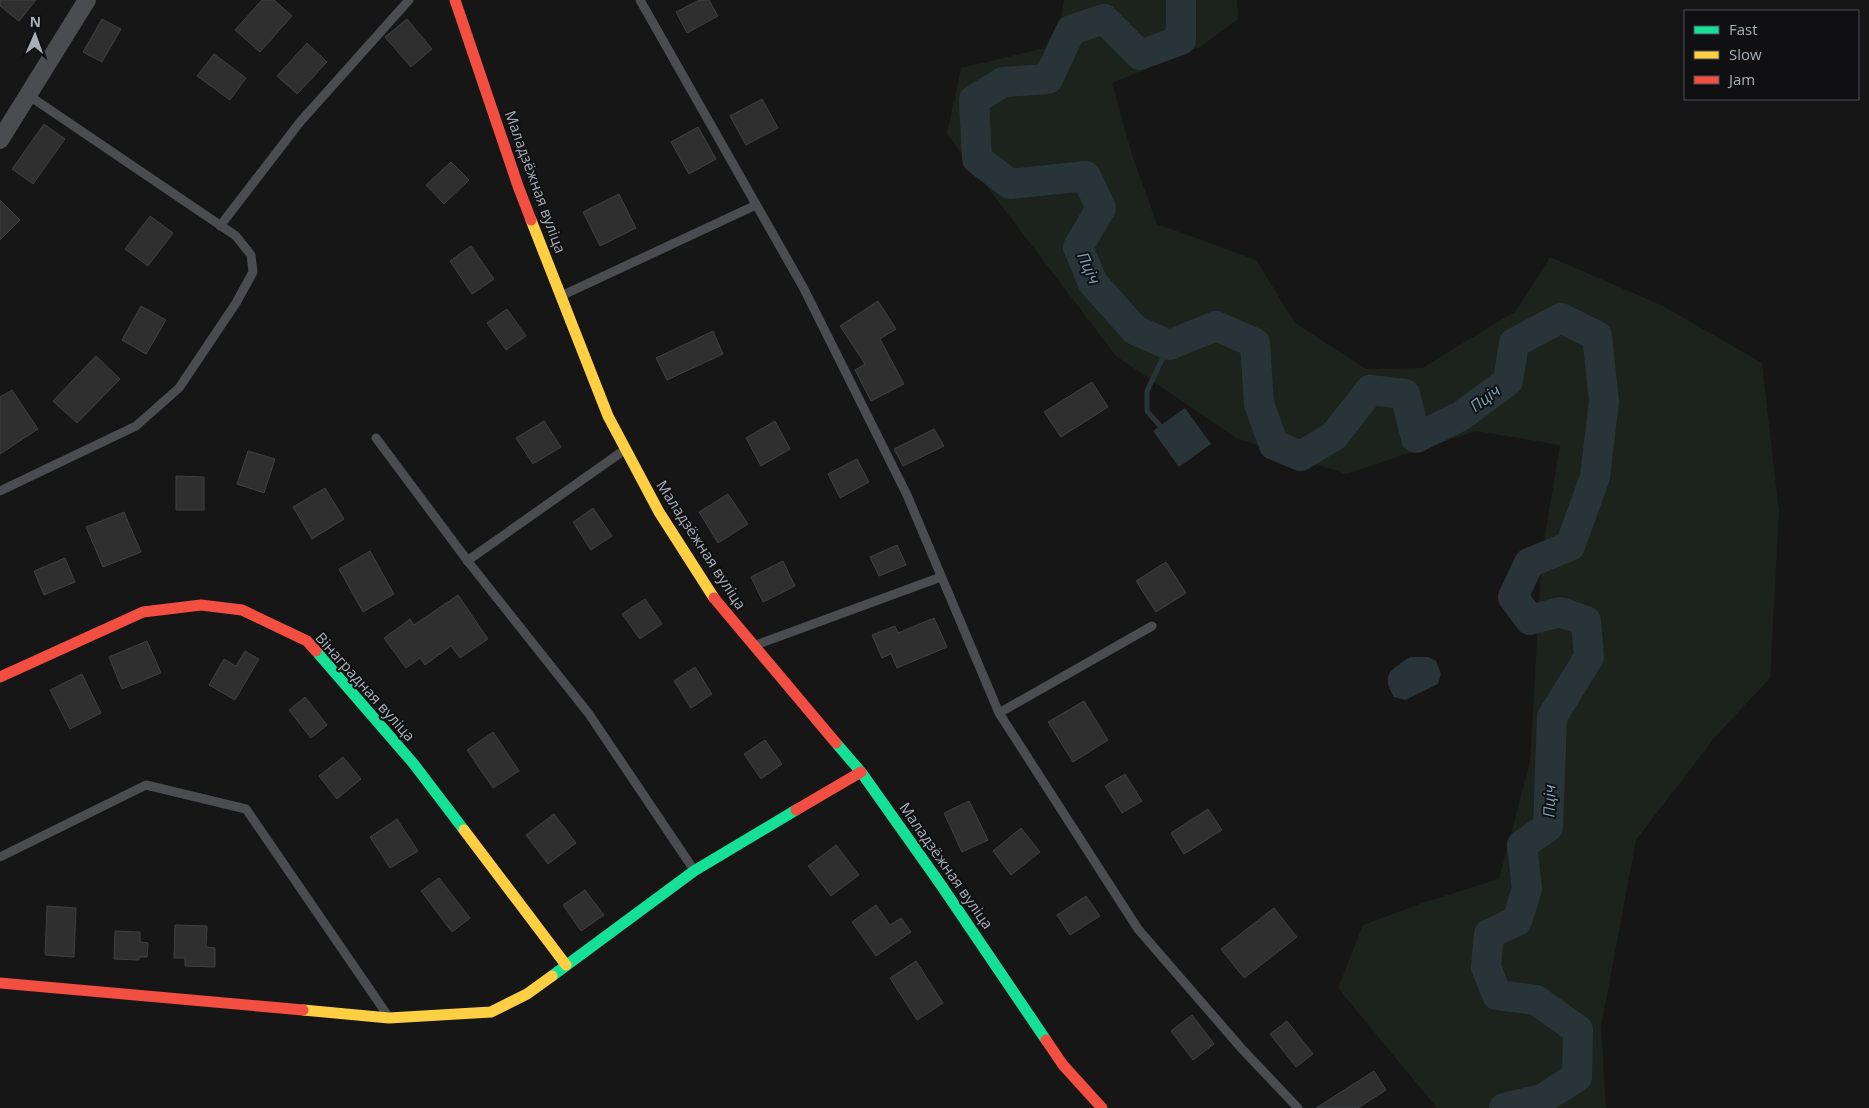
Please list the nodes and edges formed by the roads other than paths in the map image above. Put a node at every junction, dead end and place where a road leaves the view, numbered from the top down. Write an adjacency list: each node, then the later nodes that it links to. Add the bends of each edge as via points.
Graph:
1 (87, 0): 5 (street)
2 (409, 0): 8 (lane, via 300,122)
3 (455, 0): 9 (street, Маладзёжная вуліца, via 518,186)
4 (640, 0): 7 (lane)
5 (28, 95): 6 (street); 8 (lane)
6 (0, 140)
7 (756, 205): 9 (lane); 14 (lane, via 803,287 902,486)
8 (220, 226): 12 (lane, via 236,236 251,255 253,272 179,388 136,426)
9 (561, 296): 11 (street, Маладзёжная вуліца, via 608,416)
10 (376, 438): 13 (lane)
11 (626, 449): 13 (lane); 16 (street, Маладзёжная вуліца, via 659,512 718,605)
12 (0, 492)
13 (467, 561): 21 (lane, via 589,714)
14 (941, 577): 16 (lane); 18 (lane)
15 (1152, 626): 18 (lane)
16 (753, 646): 19 (street, Маладзёжная вуліца)
17 (0, 677): 22 (street, Вінаградная вуліца, via 143,612 201,604 242,610 307,641 413,763)
18 (999, 713): 26 (lane, via 1138,929)
19 (862, 772): 21 (street); 25 (street, Маладзёжная вуліца, via 1063,1065)
20 (0, 856): 24 (lane, via 146,785 246,809)
21 (694, 870): 22 (street)
22 (566, 965): 24 (street, via 527,994 491,1012)
23 (0, 983): 24 (street)
24 (389, 1018)
25 (1102, 1108)
26 (1298, 1108)

